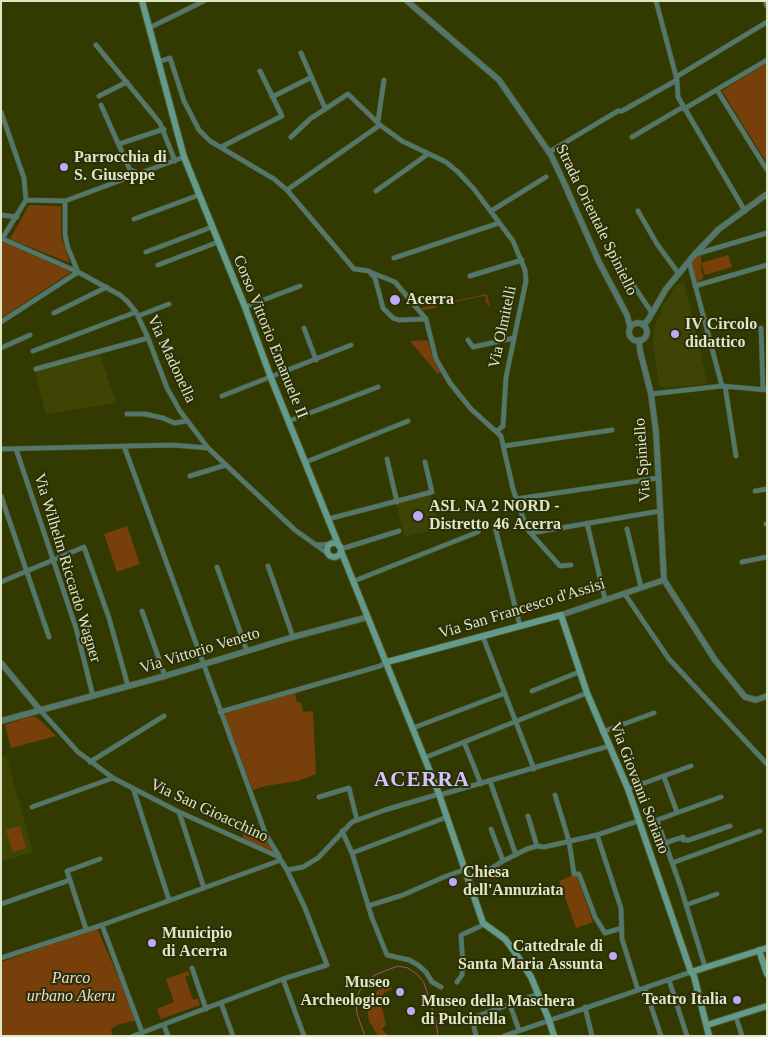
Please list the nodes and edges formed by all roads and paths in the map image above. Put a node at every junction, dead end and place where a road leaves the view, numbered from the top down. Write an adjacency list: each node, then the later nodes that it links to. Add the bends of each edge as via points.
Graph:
1 (142, 1): 8 (main road, Corso Vittorio Emanuele II)
2 (204, 1): 8 (street)
3 (407, 1): 31 (street, Strada Orientale Spiniello, via 499,80)
4 (656, 1): 15 (street)
5 (766, 1): 6 (street)
6 (767, 5)
7 (767, 22): 15 (street)
8 (149, 28): 12 (main road, Corso Vittorio Emanuele II)
9 (96, 45): 17 (street)
10 (301, 53): 14 (street)
11 (767, 60): 18 (street)
12 (158, 62): 30 (street, via 170,58 191,117 199,130); 33 (main road, Corso Vittorio Emanuele II)
13 (260, 72): 20 (street)
14 (312, 77): 20 (street); 22 (street)
15 (676, 78): 23 (street, via 678,98); 31 (street)
16 (384, 80): 25 (street)
17 (127, 82): 19 (street); 26 (street)
18 (717, 90): 23 (street); 35 (street)
19 (99, 96)
20 (272, 97): 30 (street, via 282,116)
21 (101, 105): 29 (street)
22 (326, 108): 25 (street, Via Olmitelli, via 348,94); 27 (street, Via Olmitelli)
23 (683, 108): 28 (street); 46 (street)
24 (1, 112): 42 (street, via 24,178)
25 (379, 123): 32 (street, Via Olmitelli, via 402,142); 38 (street)
26 (164, 129): 29 (street); 34 (street)
27 (291, 137)
28 (632, 137)
29 (119, 144): 36 (street, via 130,170)
30 (221, 147): 38 (street)
31 (549, 152): 78 (street, Strada Orientale Spiniello)
32 (428, 154): 39 (street); 44 (street, Via Olmitelli, via 458,172)
33 (184, 157): 34 (street); 41 (main road, Corso Vittorio Emanuele II)
34 (176, 161): 36 (street)
35 (767, 170)
36 (137, 175): 43 (street)
37 (546, 177): 44 (street)
38 (287, 190): 62 (street, via 354,269)
39 (376, 191)
40 (767, 194): 46 (street, Via Spiniello)
41 (198, 195): 49 (street); 51 (main road, Corso Vittorio Emanuele II)
42 (26, 200): 43 (street); 48 (street)
43 (65, 201): 63 (street, via 65,235)
44 (491, 211): 50 (street, Via Olmitelli)
45 (638, 211): 64 (street)
46 (745, 211): 56 (street, Via Spiniello, via 719,229)
47 (1, 215): 48 (street)
48 (17, 217): 53 (street)
49 (134, 219)
50 (499, 223): 57 (street); 58 (street, Via Olmitelli)
51 (212, 227): 54 (main road, Corso Vittorio Emanuele II); 55 (street)
52 (767, 233): 56 (street)
53 (2, 239): 63 (street, Via Madonella)
54 (218, 242): 60 (street); 71 (main road, Corso Vittorio Emanuele II)
55 (146, 252)
56 (695, 254): 59 (street, Via Spiniello)
57 (394, 258)
58 (522, 260): 65 (street); 83 (street, Via Olmitelli, via 526,281)
59 (689, 262): 64 (street, Via Spiniello); 68 (street)
60 (158, 265)
61 (767, 265): 68 (street)
62 (369, 271): 75 (street, via 395,282); 75 (street, via 375,278 383,308 393,318)
63 (78, 272): 69 (street, Via Madonella); 76 (street)
64 (679, 274): 72 (street, Via Spiniello)
65 (470, 276)
66 (630, 280): 72 (street)
67 (300, 286): 71 (street)
68 (695, 286): 93 (street)
69 (106, 287): 73 (street); 74 (street, Via Madonella, via 120,295)
70 (169, 304): 74 (street)
71 (245, 307): 91 (main road, Corso Vittorio Emanuele II)
72 (652, 312): 77 (street, Via Spiniello)
73 (54, 313)
74 (137, 314): 82 (street, Via Madonella); 88 (street)
75 (426, 319): 102 (street, via 436,359 450,383 471,409)
76 (1, 322)
77 (643, 325): 78 (street, via 638,323); 85 (street, Via Spiniello, via 646,334)
78 (630, 327): 85 (street, Via Spiniello, via 630,336)
79 (304, 328): 89 (street)
80 (761, 328): 94 (street)
81 (30, 335): 87 (street)
82 (148, 338): 90 (street); 98 (street, Via Madonella, via 167,388)
83 (514, 338): 84 (street, via 473,347); 102 (street, Via Olmitelli, via 506,377 503,426)
84 (468, 340)
85 (639, 340): 95 (street, Via Spiniello)
86 (351, 345): 89 (street)
87 (1, 348)
88 (33, 351)
89 (316, 360): 91 (street)
90 (36, 369)
91 (271, 378): 96 (street); 99 (main road, Corso Vittorio Emanuele II)
92 (378, 386): 99 (street)
93 (724, 386): 94 (street); 95 (street); 108 (street)
94 (765, 390)
95 (651, 394): 114 (street, Via Spiniello)
96 (222, 396)
97 (127, 414): 98 (street, via 145,414 174,423)
98 (187, 421): 105 (street, Via Madonella)
99 (288, 421): 110 (main road, Corso Vittorio Emanuele II)
100 (408, 422): 110 (street)
101 (612, 430): 104 (street)
102 (497, 431): 104 (street)
103 (124, 446): 105 (street); 107 (street); 154 (street)
104 (504, 446): 118 (street)
105 (208, 448): 112 (street, Via Madonella)
106 (1, 449): 107 (street)
107 (16, 449): 131 (street, Via Wilhelm Riccardo Wagner)
108 (736, 456)
109 (387, 459): 119 (street)
110 (306, 462): 121 (main road, Corso Vittorio Emanuele II)
111 (425, 462): 119 (street, via 432,492)
112 (226, 465): 113 (street); 128 (street, Via Madonella)
113 (190, 476)
114 (658, 478): 118 (street); 120 (street, Via Spiniello)
115 (767, 489): 116 (street)
116 (755, 491)
117 (1, 496): 137 (street)
118 (516, 499): 127 (street)
119 (398, 502): 121 (street)
120 (660, 511): 122 (street); 138 (street, Via Spiniello)
121 (328, 519): 129 (main road, Corso Vittorio Emanuele II)
122 (587, 523): 127 (street); 143 (street)
123 (495, 527): 147 (street)
124 (627, 529): 141 (street)
125 (399, 531): 129 (street)
126 (478, 532): 139 (street)
127 (531, 533): 133 (street, via 560,566)
128 (315, 545): 129 (street, Via Madonella); 129 (street)
129 (334, 549): 136 (main road); 136 (main road, Corso Vittorio Emanuele II)
130 (767, 557): 132 (street)
131 (52, 559): 137 (street); 157 (street, via 84,547); 161 (street, Via Wilhelm Riccardo Wagner, via 76,628)
132 (742, 562)
133 (571, 565)
134 (268, 566): 149 (street)
135 (217, 567): 151 (street)
136 (347, 568): 139 (main road, Corso Vittorio Emanuele II)
137 (26, 571): 140 (street); 148 (street)
138 (664, 580): 141 (street, Via San Francesco d'Assisi); 162 (street, via 715,660 744,697 756,700)
139 (354, 581): 146 (main road, Corso Vittorio Emanuele II)
140 (1, 582)
141 (641, 587): 142 (street, Via San Francesco d'Assisi)
142 (624, 593): 143 (street, Via San Francesco d'Assisi); 175 (street, via 669,659)
143 (605, 599): 145 (street, Via San Francesco d'Assisi)
144 (142, 612): 156 (street)
145 (561, 615): 147 (main road, Via San Francesco d'Assisi); 155 (main road, Via Giovanni Soriano)
146 (368, 617): 149 (street, Via Vittorio Veneto); 152 (main road, Corso Vittorio Emanuele II)
147 (520, 626): 150 (main road, Via San Francesco d'Assisi)
148 (49, 637)
149 (293, 637): 151 (street, Via Vittorio Veneto)
150 (483, 637): 152 (main road, Via San Francesco d'Assisi); 160 (street)
151 (248, 651): 154 (street, Via Vittorio Veneto)
152 (387, 662): 164 (street); 169 (main road, Corso Vittorio Emanuele II)
153 (1, 663): 163 (street)
154 (203, 664): 156 (street, Via Vittorio Veneto); 164 (street)
155 (580, 672): 158 (street); 159 (main road, Via Giovanni Soriano)
156 (165, 676): 157 (street, Via Vittorio Veneto)
157 (128, 686): 161 (street, Via Vittorio Veneto)
158 (532, 691)
159 (587, 692): 168 (street); 170 (main road, Via Giovanni Soriano)
160 (505, 693): 168 (street); 169 (street)
161 (93, 696): 163 (street, Via Vittorio Veneto)
162 (767, 696)
163 (40, 710): 167 (street, Via Vittorio Veneto); 174 (street, Via San Gioacchino)
164 (220, 712): 206 (street, via 266,835)
165 (654, 713): 170 (street)
166 (164, 716): 174 (street)
167 (1, 721)
168 (516, 723): 171 (street); 177 (street)
169 (413, 728): 173 (main road, Corso Vittorio Emanuele II)
170 (602, 732): 172 (main road, Via Giovanni Soriano)
171 (464, 742): 173 (street); 181 (street)
172 (609, 746): 177 (street); 183 (main road, Via Giovanni Soriano)
173 (424, 758): 184 (main road, Corso Vittorio Emanuele II)
174 (90, 762): 179 (street, Via San Gioacchino)
175 (767, 764)
176 (691, 766): 178 (street)
177 (534, 769): 180 (street)
178 (664, 777): 183 (street); 190 (street)
179 (113, 778): 182 (street, Via San Gioacchino); 188 (street)
180 (490, 781): 181 (street); 204 (street)
181 (481, 784): 184 (street)
182 (133, 788): 189 (street, Via San Gioacchino); 215 (street)
183 (628, 789): 194 (main road, Via Giovanni Soriano)
184 (440, 795): 192 (main road, Corso Vittorio Emanuele II); 193 (street)
185 (555, 795): 200 (street)
186 (319, 797): 193 (street, via 349,788)
187 (721, 797): 190 (street)
188 (32, 807)
189 (179, 812): 206 (street, Via San Gioacchino); 213 (street)
190 (677, 812): 201 (street, via 657,820)
191 (528, 816): 202 (street)
192 (447, 817): 203 (street); 209 (main road, Corso Vittorio Emanuele II)
193 (357, 820): 198 (street)
194 (638, 821): 199 (street); 228 (main road, Via Giovanni Soriano)
195 (730, 826): 201 (street, via 689,840 682,837)
196 (491, 829): 207 (street)
197 (760, 830): 208 (street)
198 (342, 831): 203 (street); 210 (street, via 318,858 303,867)
199 (597, 835): 200 (street); 221 (street, via 621,908)
200 (569, 841): 202 (street); 221 (street, via 574,874 579,874 595,918 605,933)
201 (664, 842): 208 (street)
202 (537, 846): 204 (street)
203 (352, 853): 218 (street)
204 (516, 855): 207 (street)
205 (100, 859): 212 (street, via 67,870)
206 (280, 859): 210 (street, Via San Gioacchino); 213 (street)
207 (504, 861): 211 (street)
208 (672, 863): 217 (street)
209 (466, 869): 211 (main road, Corso Vittorio Emanuele II); 218 (street)
210 (287, 870): 230 (street, Via San Gioacchino, via 327,965)
211 (469, 878): 219 (main road, Corso Vittorio Emanuele II)
212 (70, 880): 216 (street); 222 (street)
213 (204, 888): 215 (street)
214 (717, 894): 217 (street)
215 (169, 900): 220 (street)
216 (1, 904)
217 (686, 905): 226 (street)
218 (368, 906): 233 (street, via 387,955 418,965 432,982)
219 (484, 923): 232 (street, via 462,934 463,966); 236 (main road, via 508,942)
220 (102, 925): 222 (street); 248 (street)
221 (622, 928): 235 (street, via 622,939)
222 (86, 929): 225 (street)
223 (767, 948): 224 (main road)
224 (759, 950): 226 (main road); 229 (main road)
225 (1, 958)
226 (706, 967): 228 (main road)
227 (192, 968): 241 (street)
228 (691, 972): 231 (street); 247 (main road, Via Giovanni Soriano)
229 (767, 974)
230 (283, 979): 237 (street); 253 (street)
231 (669, 980): 234 (street); 259 (street)
232 (457, 982)
233 (441, 987)
234 (645, 988): 235 (street); 258 (street)
235 (638, 990): 240 (street)
236 (538, 994): 238 (street); 244 (main road)
237 (221, 1003): 241 (street); 252 (street)
238 (510, 1005): 243 (street); 249 (street)
239 (767, 1006): 242 (main road)
240 (585, 1007): 244 (street); 257 (street)
241 (206, 1009): 246 (street)
242 (736, 1017): 247 (main road); 261 (street)
243 (472, 1018): 245 (street); 254 (street)
244 (550, 1020): 249 (street); 256 (main road)
245 (452, 1021)
246 (164, 1024): 248 (street); 251 (street)
247 (707, 1025): 260 (main road, Via Giovanni Soriano)
248 (142, 1032): 250 (street)
249 (518, 1032): 255 (street)
250 (133, 1036)
251 (168, 1036)
252 (233, 1036)
253 (304, 1036)
254 (476, 1036)
255 (504, 1036)
256 (554, 1036)
257 (592, 1036)
258 (661, 1036)
259 (687, 1036)
260 (710, 1036)
261 (742, 1036)

